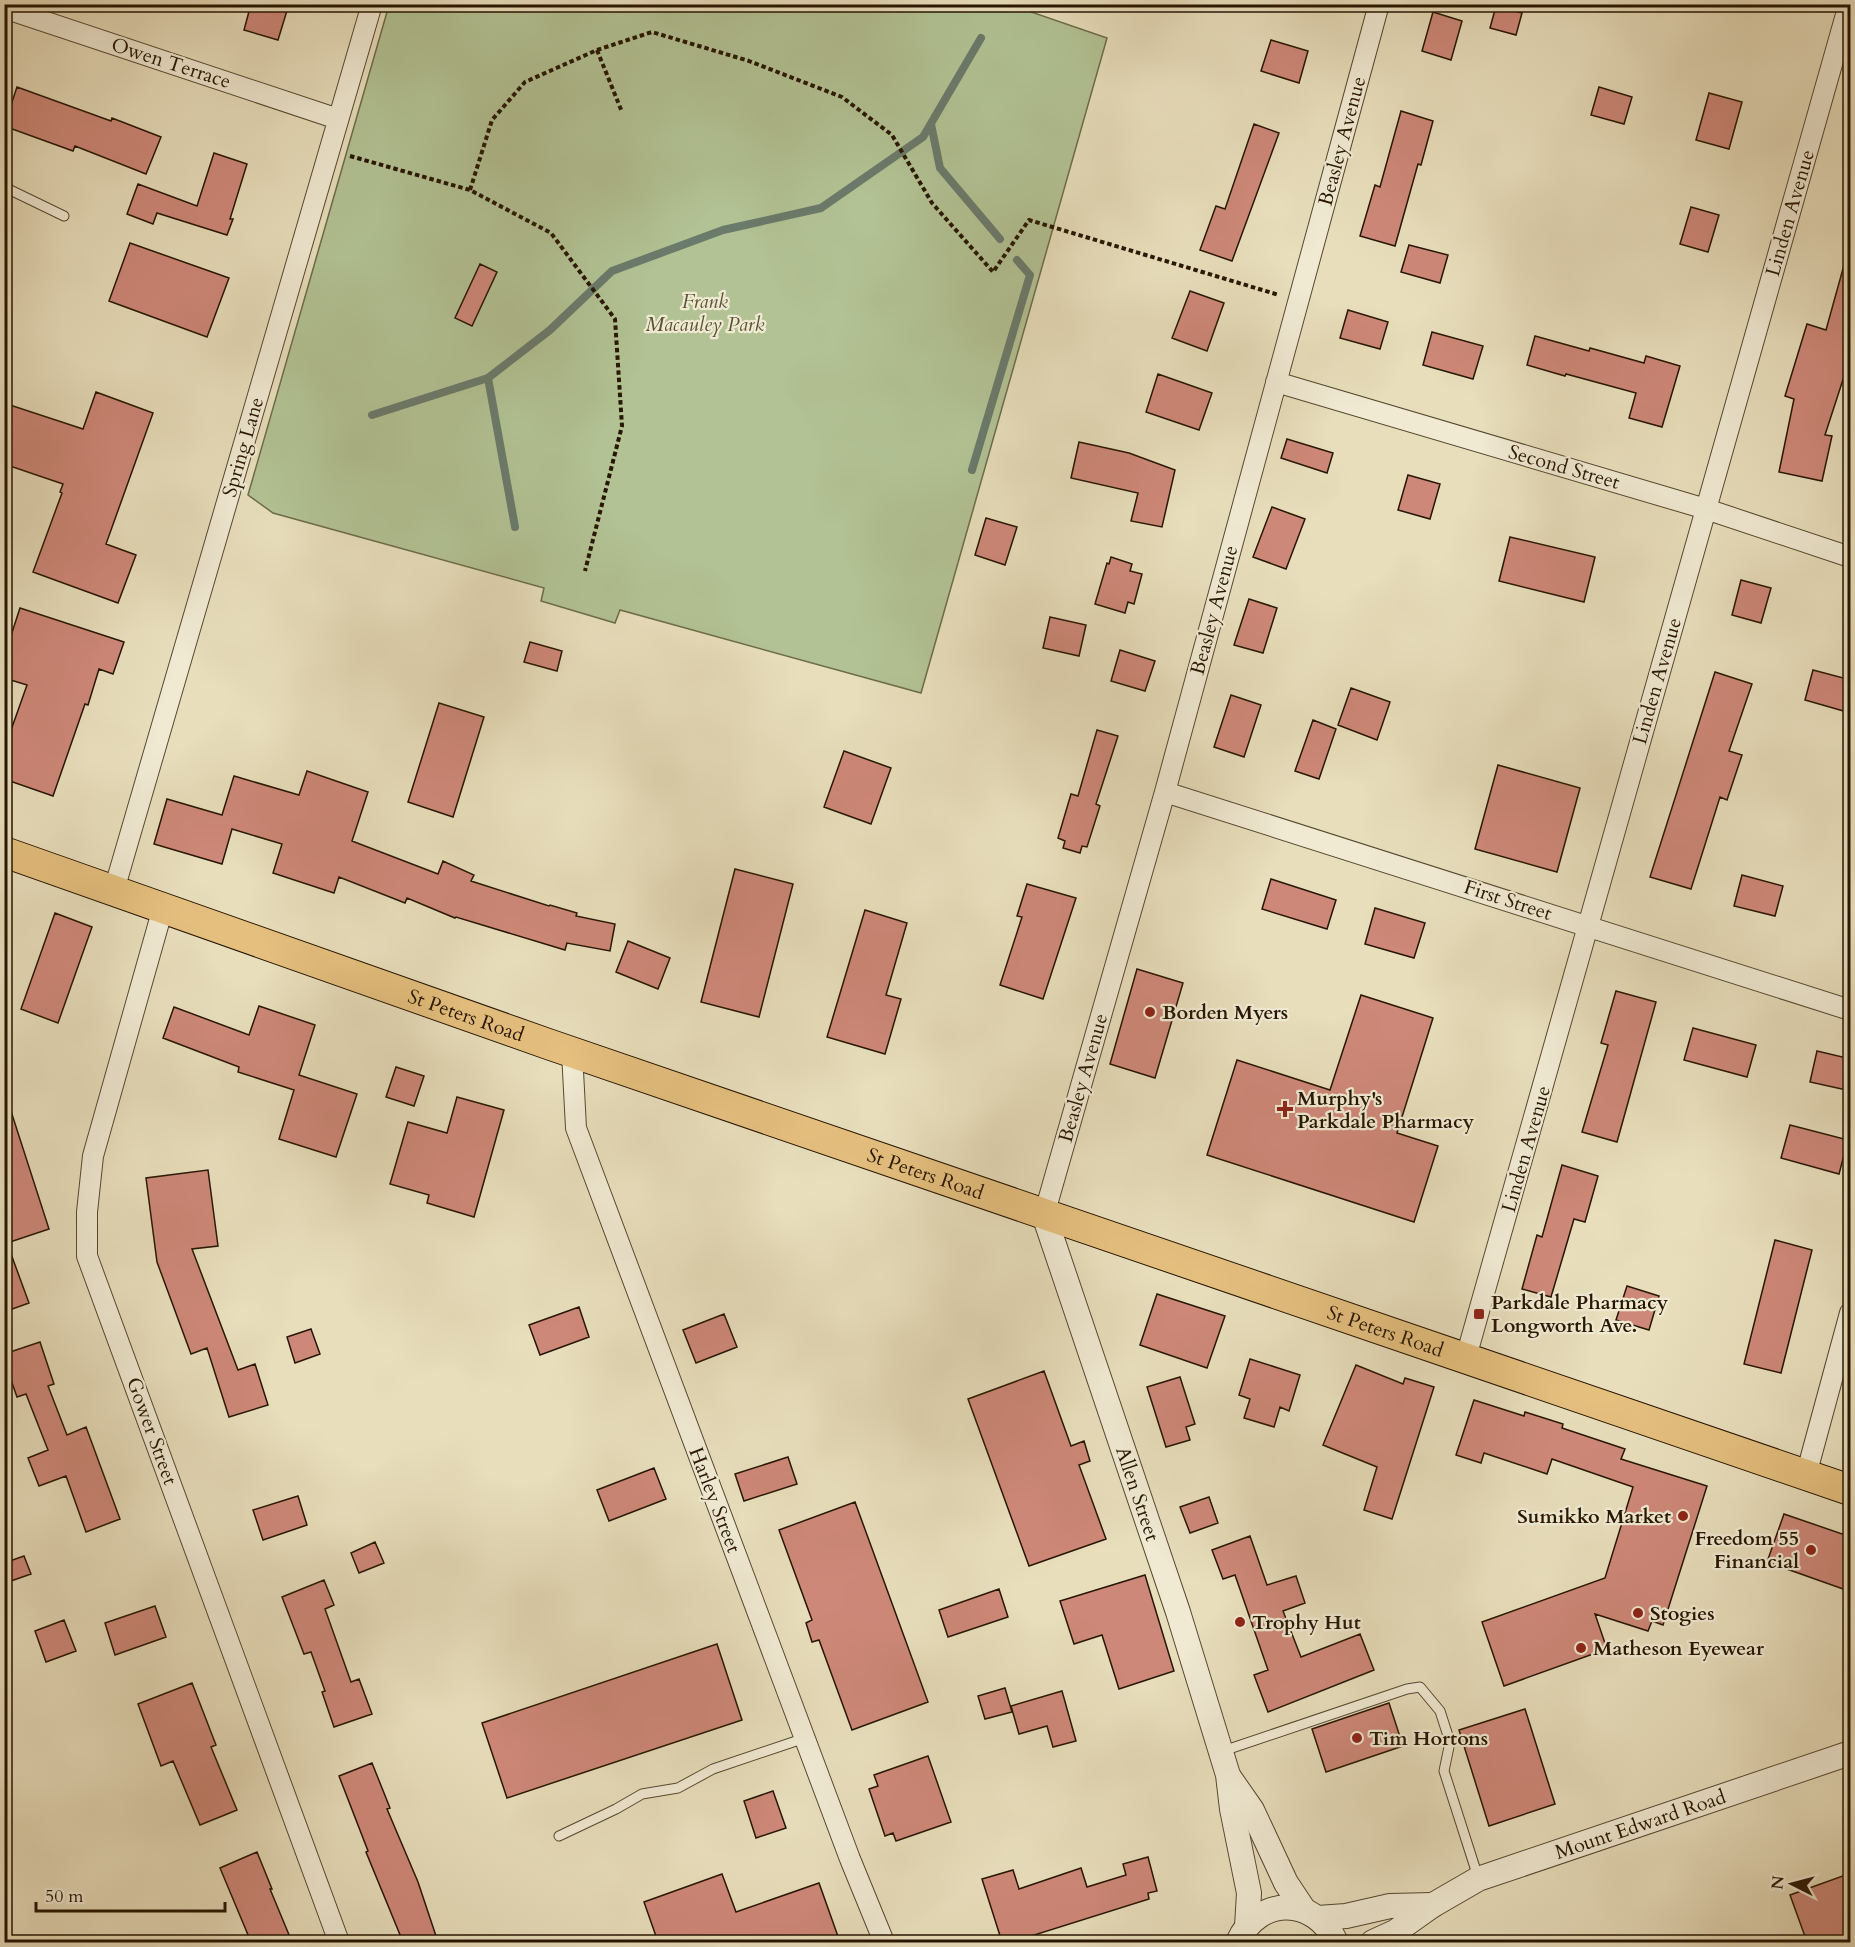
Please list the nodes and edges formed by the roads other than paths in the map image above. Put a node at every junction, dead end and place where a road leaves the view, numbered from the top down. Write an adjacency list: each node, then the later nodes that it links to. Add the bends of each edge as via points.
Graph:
1 (372, 4): 5 (street, Spring Lane)
2 (1379, 4): 8 (street, Beasley Avenue)
3 (1849, 4): 9 (street, Linden Avenue)
4 (4, 8): 5 (street, Owen Terrace)
5 (338, 119): 13 (street, Spring Lane)
6 (4, 187): 7 (lane)
7 (64, 216)
8 (1276, 382): 9 (street, Second Street); 11 (street, Beasley Avenue)
9 (1706, 508): 10 (street, Second Street); 15 (street, Linden Avenue)
10 (1851, 557)
11 (1165, 792): 15 (street, First Street); 18 (street, Beasley Avenue)
12 (4, 852): 13 (main road, St Peters Road)
13 (114, 890): 14 (main road, St Peters Road)
14 (163, 908): 17 (main road, St Peters Road); 32 (street, Gower Street, via 93,1156 87,1256)
15 (1588, 926): 16 (street, First Street); 20 (street, Linden Avenue)
16 (1851, 1010)
17 (572, 1052): 18 (main road, St Peters Road); 23 (street, Harley Street, via 576,1128)
18 (1044, 1215): 20 (main road, St Peters Road); 24 (street, Allen Street, via 1178,1612)
19 (1851, 1313): 21 (street)
20 (1466, 1357): 21 (main road, St Peters Road)
21 (1806, 1475): 22 (main road, St Peters Road)
22 (1851, 1490)
23 (805, 1738): 27 (lane, via 713,1770 678,1788 642,1794); 33 (street, Harley Street)
24 (1220, 1752): 26 (street, Allen Street); 28 (lane, via 1420,1687 1440,1712 1450,1742 1444,1771)
25 (1851, 1753): 28 (street, Mount Edward Road)
26 (1228, 1775): 30 (street, Allen Street, via 1252,1810 1286,1883); 31 (street, Allen Street, via 1249,1893)
27 (559, 1836)
28 (1478, 1880): 29 (street, Mount Edward Road)
29 (1432, 1905): 30 (street, Mount Edward Road, via 1390,1906 1346,1916); 35 (street, Mount Edward Road, via 1395,1932)
30 (1311, 1914): 31 (street, Mount Edward Road, via 1289,1908 1273,1909 1259,1916); 34 (street, Allen Street, via 1330,1930)
31 (1240, 1936)
32 (339, 1942)
33 (884, 1942)
34 (1336, 1942)
35 (1373, 1942)

